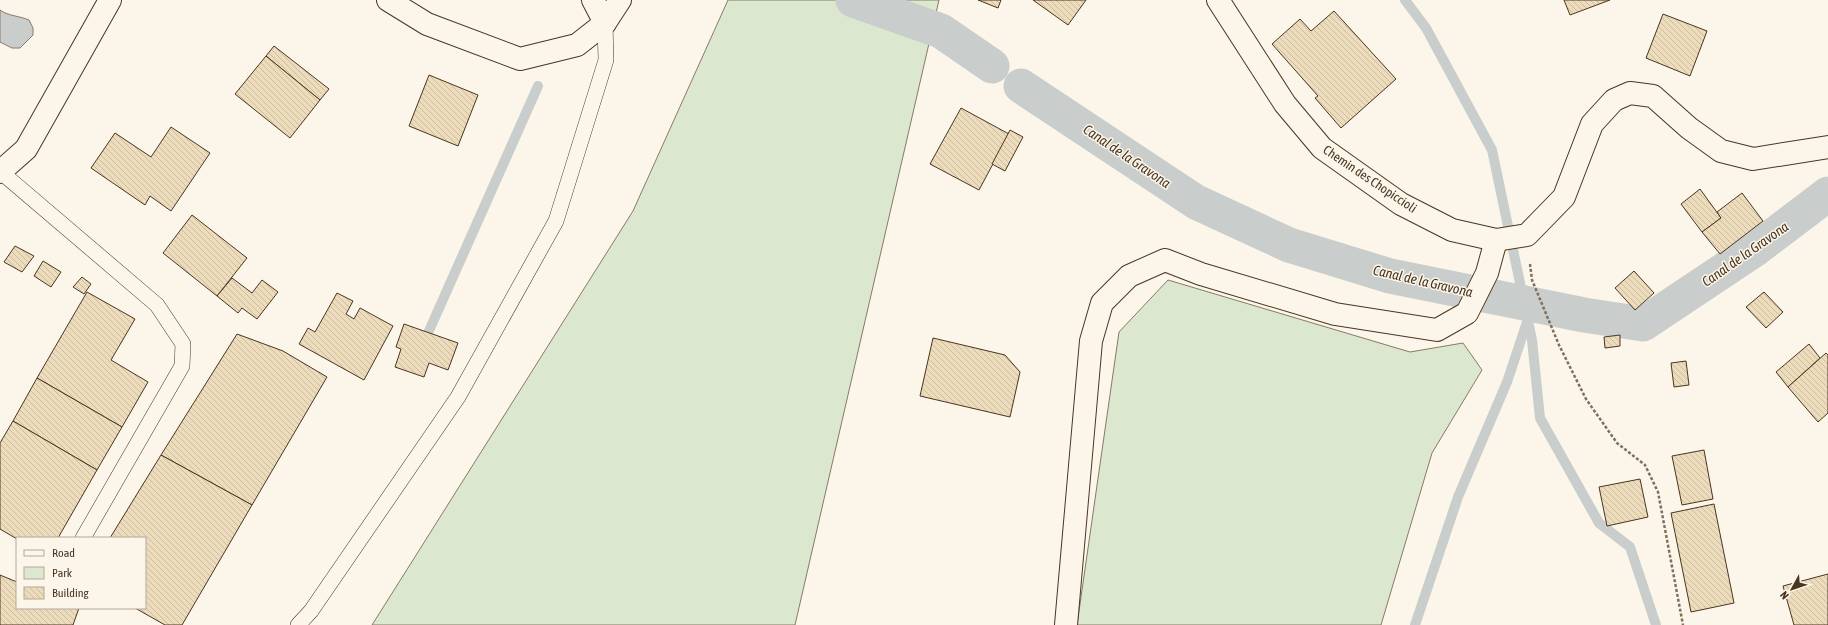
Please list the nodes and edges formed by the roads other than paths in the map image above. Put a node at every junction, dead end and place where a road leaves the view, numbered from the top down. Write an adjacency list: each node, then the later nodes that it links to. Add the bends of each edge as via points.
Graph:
1 (110, 0): 8 (street, via 26,149)
2 (388, 0): 6 (street, via 427,24 520,59 577,45)
3 (593, 0): 6 (street)
4 (620, 0): 6 (street)
5 (1218, 0): 9 (street, Chemin des Chopiccioli, via 1285,104 1322,148 1401,204 1452,230)
6 (605, 23): 11 (lane, via 606,60 556,221 458,397 311,611)
7 (1828, 147): 9 (street, via 1754,159 1721,151 1688,128 1653,96 1630,93 1614,100 1592,124 1564,197 1527,235)
8 (1, 172): 10 (lane, via 157,304 183,344 182,366)
9 (1496, 240): 12 (street, via 1487,274 1467,313 1437,330 1335,314 1200,274 1165,260 1129,276 1102,303 1091,341)
10 (84, 537)
11 (298, 625)
12 (1066, 625)

